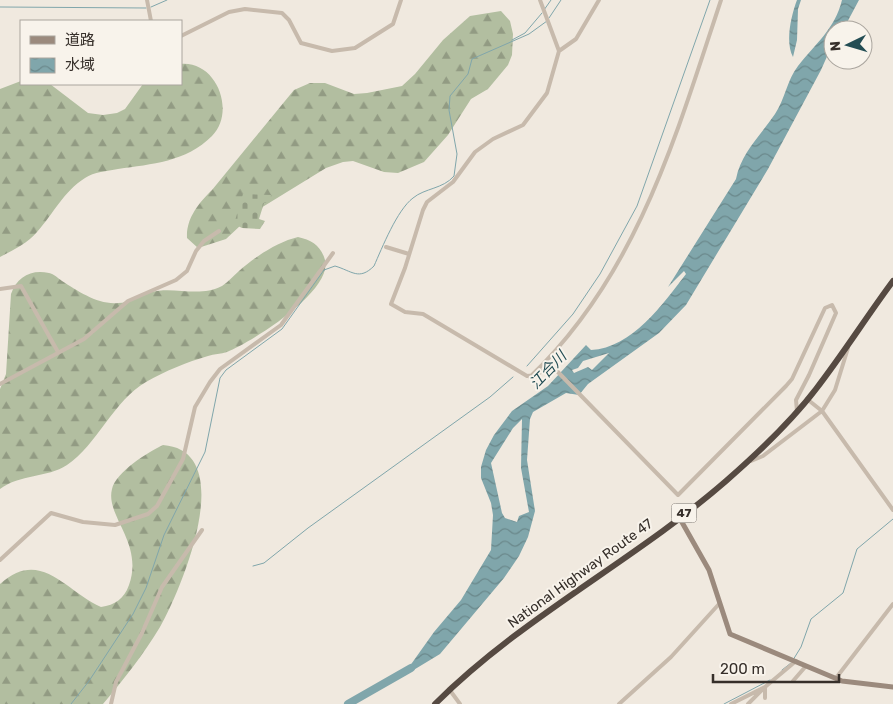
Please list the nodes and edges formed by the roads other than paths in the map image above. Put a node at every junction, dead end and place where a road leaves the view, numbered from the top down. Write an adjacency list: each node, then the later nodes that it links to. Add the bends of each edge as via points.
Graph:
1 (147, 0): 6 (street)
2 (401, 0): 7 (street, via 393,24 361,45 347,50 332,51 301,43 286,16 278,12 245,9 230,12)
3 (540, 0): 8 (street)
4 (599, 0): 8 (street, via 576,39)
5 (721, 0): 17 (street, via 659,180 638,228 602,289 571,332)
6 (151, 20)
7 (182, 36)
8 (559, 51): 12 (street, via 551,86 528,121 484,145 453,182 427,202)
9 (219, 231): 16 (street, via 204,241 187,271 176,280 123,304 92,333)
10 (386, 247): 12 (street)
11 (333, 253): 26 (street, via 282,324 220,369 210,382 195,407 184,459 158,506 148,514 115,525 83,522 51,513)
12 (410, 254): 17 (street, via 391,300 393,306 405,312 423,314)
13 (892, 284): 15 (highway, National Highway Route 47 / 47)
14 (0, 289): 16 (street, via 21,286)
15 (849, 343): 19 (highway, National Highway Route 47 / 47); 21 (street, via 835,390)
16 (58, 352): 18 (street)
17 (530, 377): 20 (street, via 547,367 554,368 674,492 680,494 786,386 825,308 832,305 836,313 796,400)
18 (0, 384)
19 (807, 399): 20 (highway, National Highway Route 47 / 47); 21 (street)
20 (797, 411): 22 (highway, National Highway Route 47 / 47)
21 (822, 411): 22 (street, via 763,456); 23 (street)
22 (746, 463): 24 (highway, National Highway Route 47 / 47)
23 (893, 510)
24 (679, 517): 27 (main road, via 707,565); 35 (highway, National Highway Route 47 / 47, via 525,628)
25 (202, 530): 37 (street, via 162,587 116,682)
26 (0, 560)
27 (719, 604): 29 (main road, via 730,634); 40 (street, via 671,657)
28 (893, 604): 31 (street)
29 (794, 660): 30 (main road); 33 (street)
30 (806, 666): 31 (main road); 32 (street)
31 (836, 678): 34 (main road)
32 (793, 680)
33 (765, 687): 36 (street); 41 (street); 42 (street)
34 (893, 687)
35 (449, 689): 38 (highway, National Highway Route 47 / 47); 39 (street)
36 (765, 698)
37 (111, 704)
38 (435, 704)
39 (460, 704)
40 (619, 704)
41 (731, 704)
42 (748, 704)

